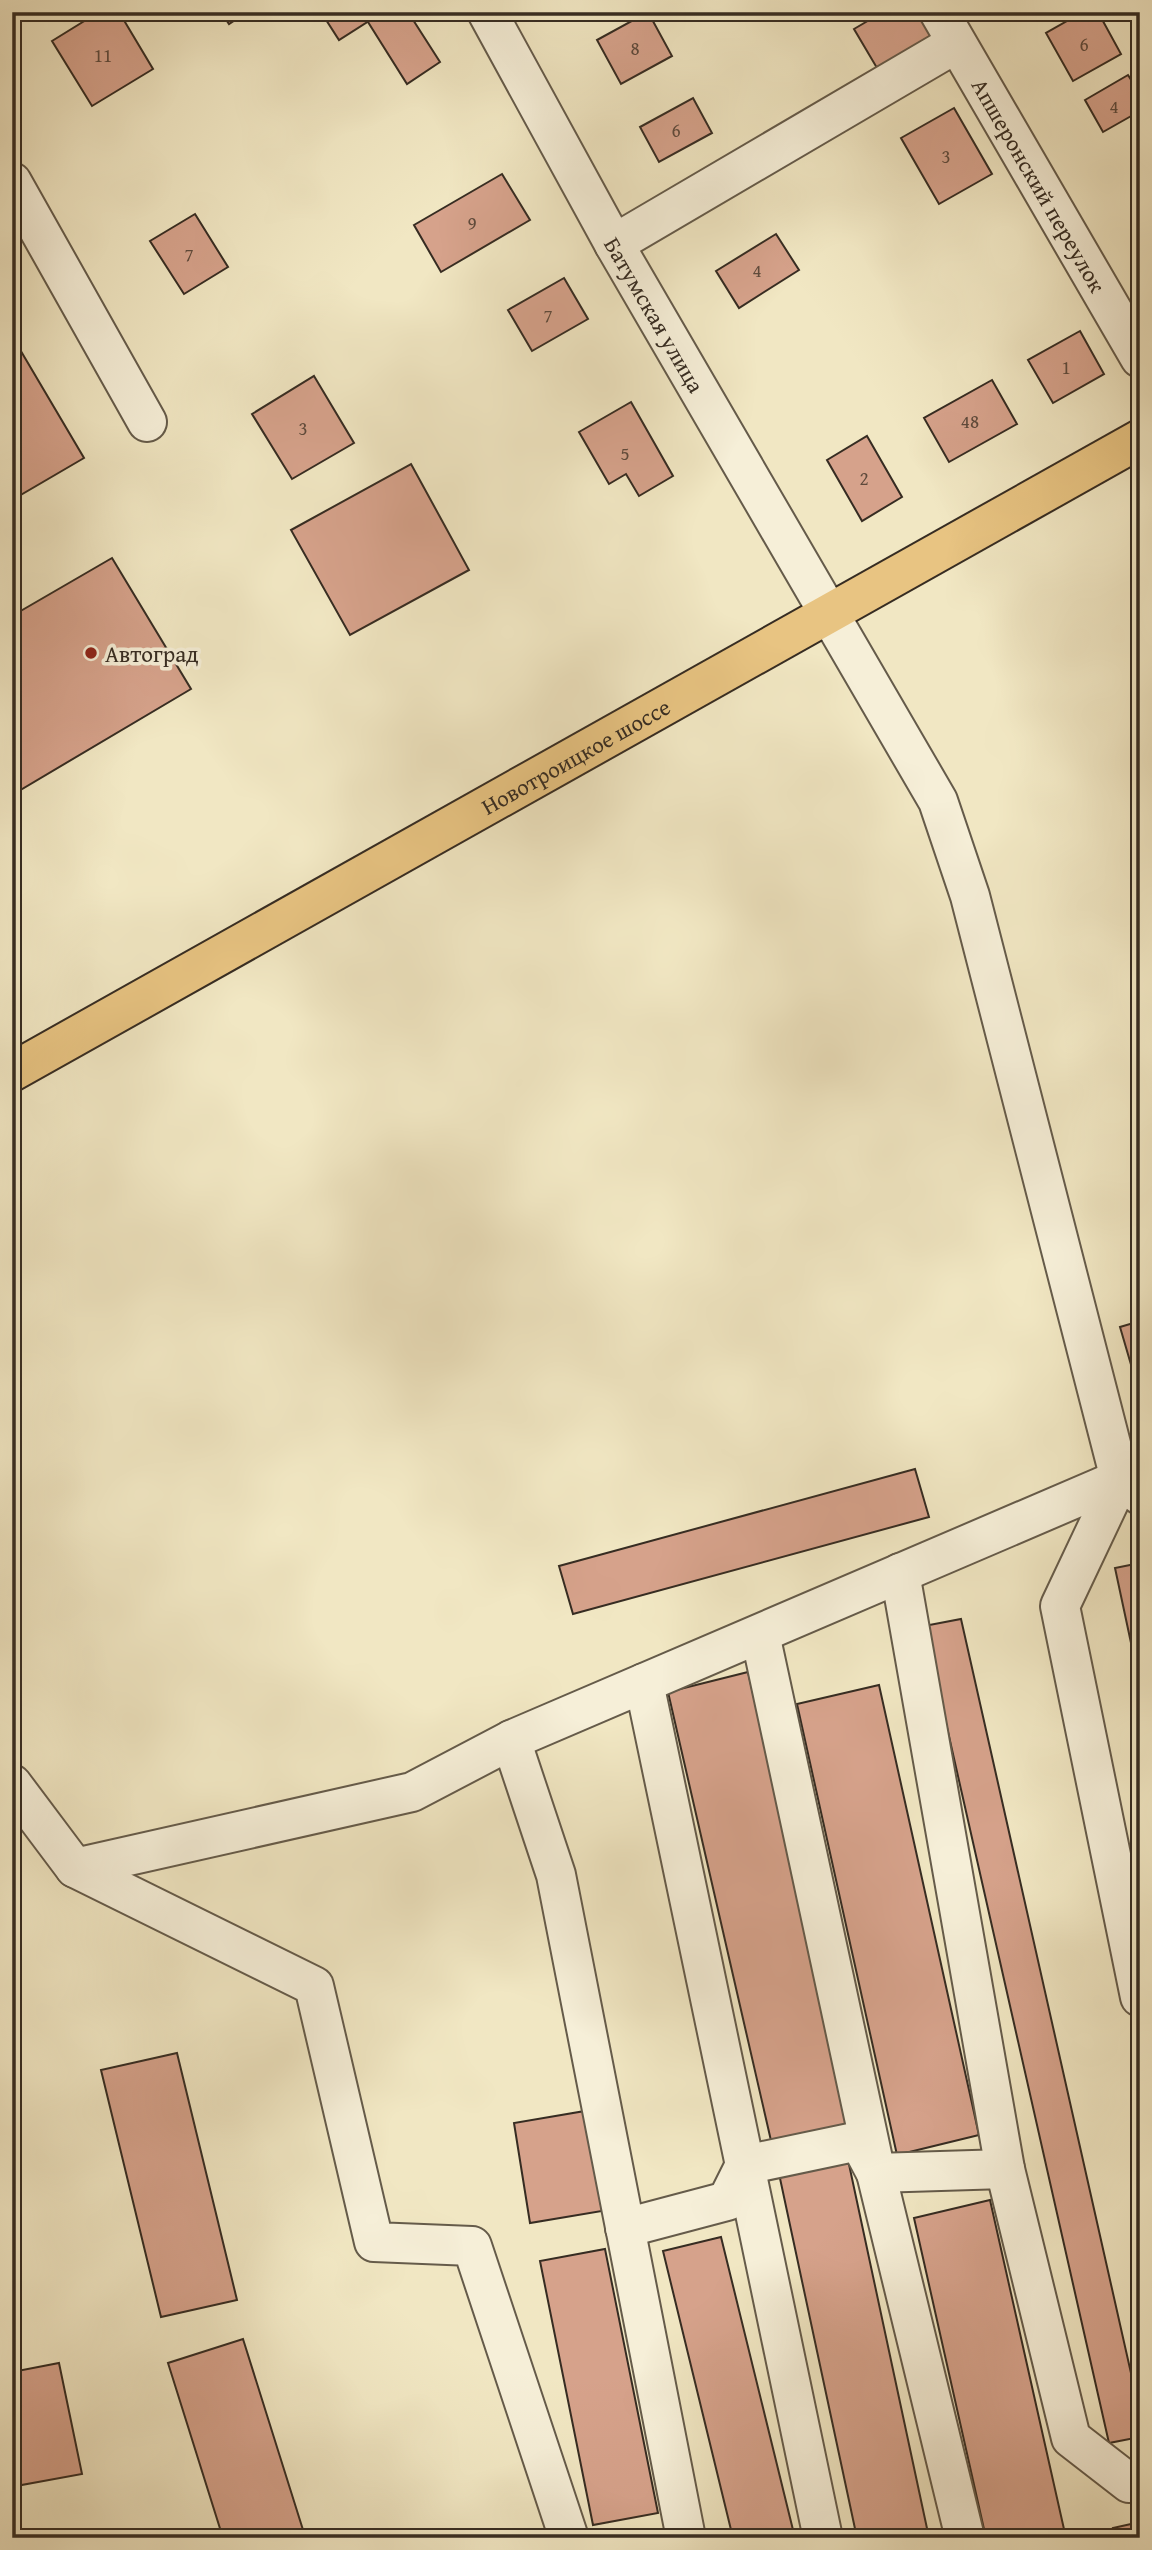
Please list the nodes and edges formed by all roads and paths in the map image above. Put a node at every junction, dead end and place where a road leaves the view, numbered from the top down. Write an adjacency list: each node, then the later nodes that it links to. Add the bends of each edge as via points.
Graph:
1 (487, 12): 4 (street, Батумская улица)
2 (947, 28): 4 (street); 5 (street, Апшеронский переулок)
3 (12, 182): 6 (street)
4 (614, 244): 8 (street, Батумская улица)
5 (1140, 358)
6 (148, 422)
7 (1140, 439): 8 (main road, Новотроицкое шоссе)
8 (828, 613): 9 (main road, Новотроицкое шоссе); 10 (street, Батумская улица, via 938,802 970,896)
9 (12, 1072)
10 (1133, 1483): 11 (street); 17 (street, via 1060,1606)
11 (900, 1573): 12 (street); 19 (street)
12 (760, 1634): 13 (street); 20 (street)
13 (644, 1683): 14 (street); 18 (street)
14 (511, 1740): 16 (street, via 412,1792); 21 (street, via 556,1875)
15 (12, 1784): 16 (street)
16 (75, 1868): 23 (street, via 314,1986 374,2242 472,2246)
17 (1140, 1997)
18 (745, 2165): 20 (street, via 859,2141); 21 (street, via 727,2201); 25 (street)
19 (1005, 2169): 20 (street); 22 (street, via 1071,2438 1129,2483)
20 (876, 2173): 26 (street)
21 (625, 2228): 24 (street)
22 (1140, 2482)
23 (569, 2538)
24 (686, 2538)
25 (823, 2538)
26 (965, 2538)

